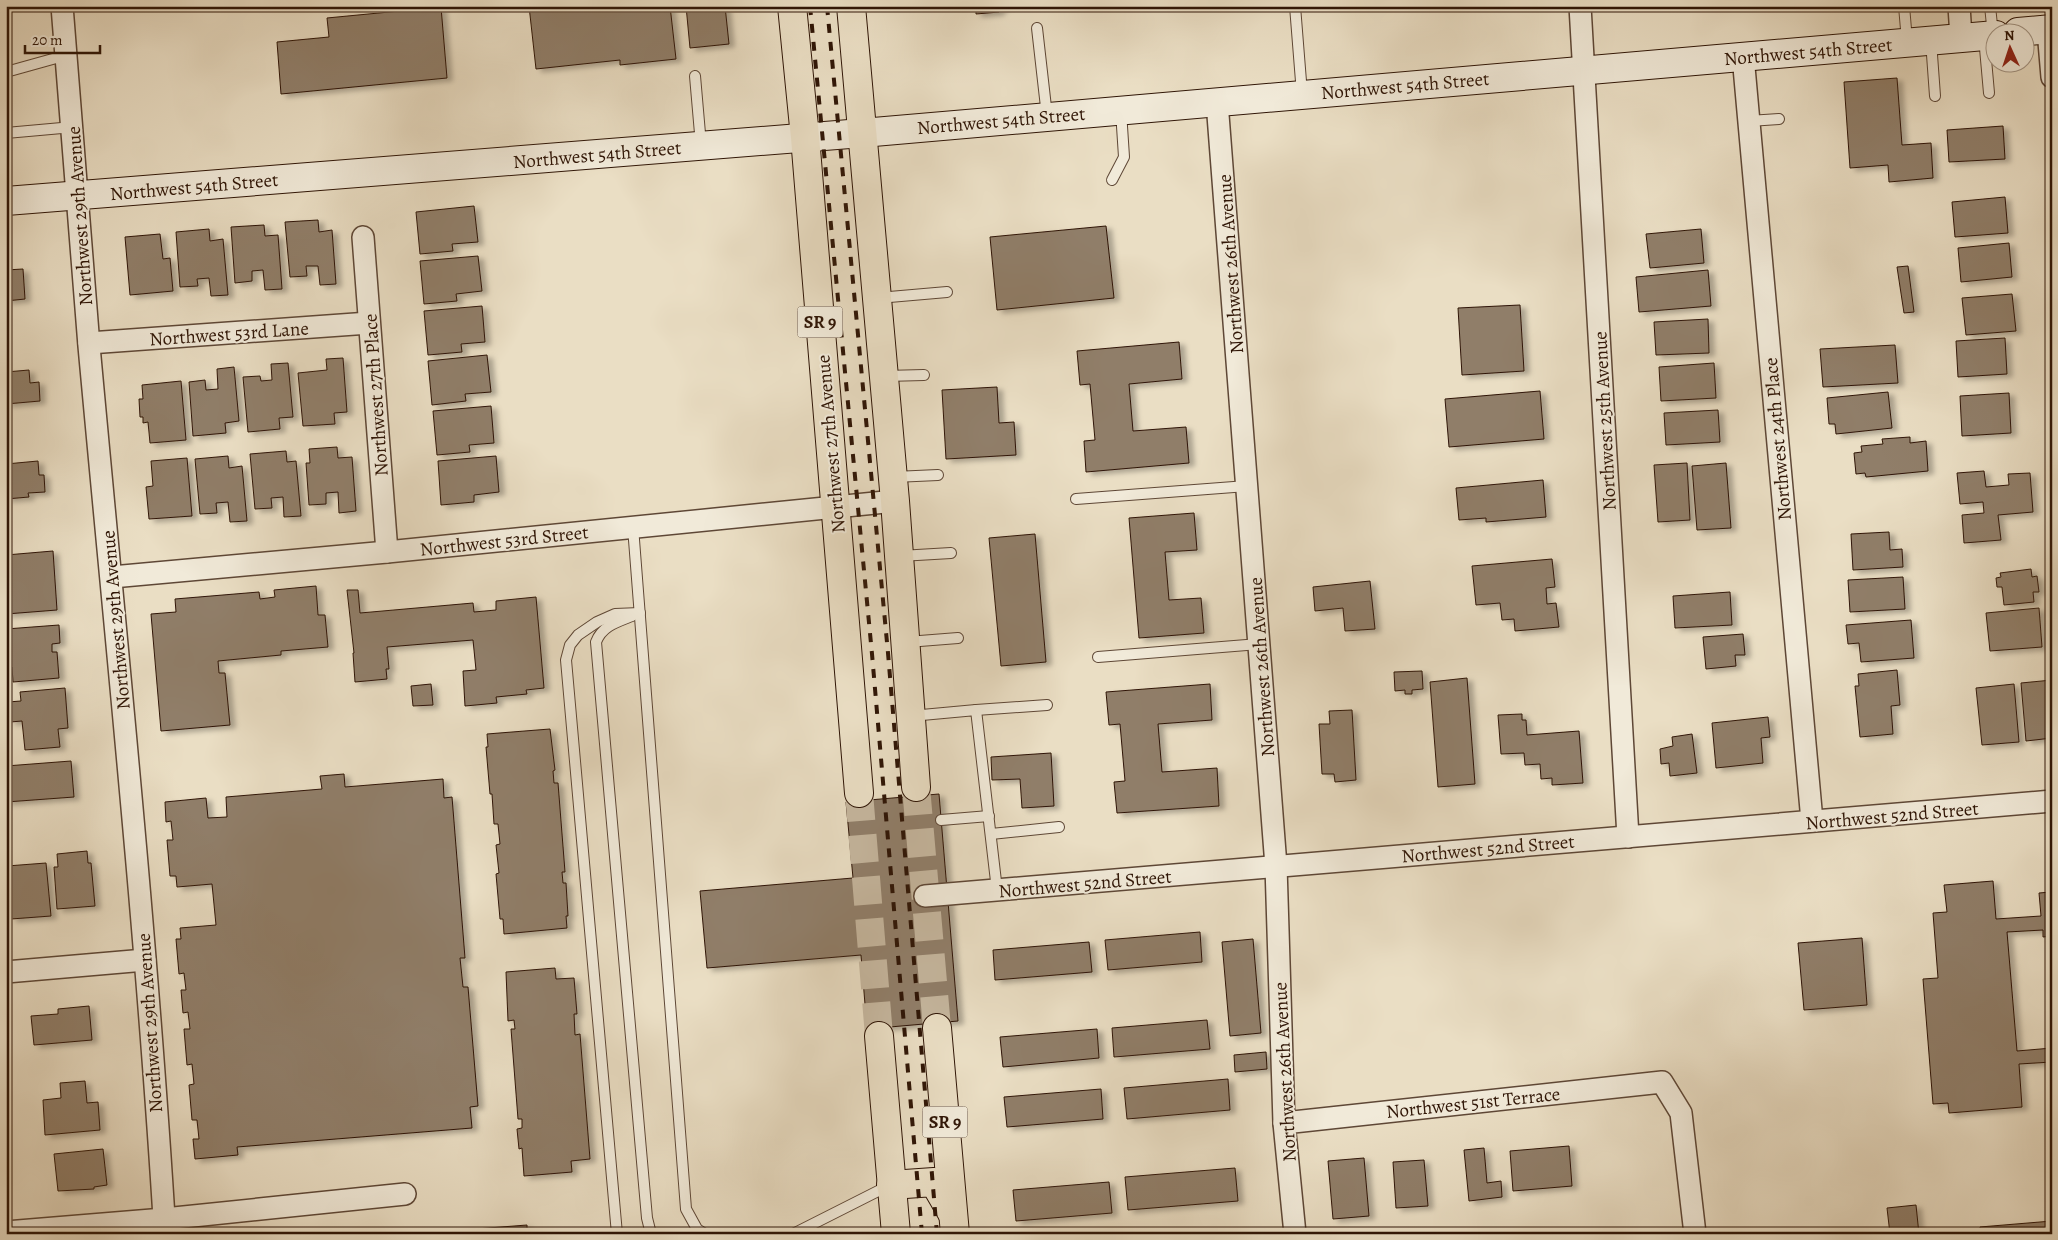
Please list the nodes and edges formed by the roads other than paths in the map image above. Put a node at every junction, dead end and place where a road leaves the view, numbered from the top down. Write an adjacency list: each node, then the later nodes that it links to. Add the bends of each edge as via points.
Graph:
1 (62, 6): 16 (street, Northwest 29th Avenue)
2 (792, 6): 34 (main road, Northwest 27th Avenue / SR 9)
3 (851, 6): 33 (main road)
4 (1294, 6): 24 (lane)
5 (1580, 6): 18 (street, Northwest 25th Avenue)
6 (1904, 6): 15 (lane)
7 (1958, 6): 12 (street)
8 (1990, 6): 9 (lane)
9 (1990, 22)
10 (1038, 28): 28 (lane)
11 (2050, 30): 13 (main road, Northwest 54th Street); 22 (street)
12 (1986, 31)
13 (2036, 31)
14 (1986, 35): 15 (main road, Northwest 54th Street)
15 (1919, 41): 17 (main road, Northwest 54th Street); 25 (lane)
16 (67, 55): 19 (lane); 31 (street, Northwest 29th Avenue)
17 (1743, 56): 18 (main road, Northwest 54th Street); 30 (street, Northwest 24th Place)
18 (1584, 70): 24 (main road, Northwest 54th Street); 72 (street, Northwest 25th Avenue)
19 (6, 72)
20 (1989, 72): 23 (lane)
21 (695, 76): 35 (lane)
22 (2052, 77)
23 (1989, 93)
24 (1302, 94): 26 (main road, Northwest 54th Street)
25 (1934, 96)
26 (1217, 102): 27 (main road, Northwest 54th Street); 47 (street, Northwest 26th Avenue)
27 (1120, 110): 28 (main road, Northwest 54th Street); 36 (lane, via 1124,157)
28 (1047, 117): 33 (main road, Northwest 54th Street)
29 (1779, 119): 30 (lane)
30 (1749, 121): 69 (street, Northwest 24th Place)
31 (73, 128): 32 (lane); 37 (street, Northwest 29th Avenue)
32 (6, 133)
33 (862, 133): 34 (main road, Northwest 54th Street); 41 (main road)
34 (804, 137): 35 (main road, Northwest 54th Street); 50 (main road, Northwest 27th Avenue / SR 9)
35 (701, 146): 37 (main road, Northwest 54th Street)
36 (1112, 180)
37 (78, 195): 38 (main road, Northwest 54th Street); 43 (street, Northwest 29th Avenue)
38 (6, 201)
39 (363, 238): 42 (street, Northwest 27th Place)
40 (947, 292): 41 (lane)
41 (877, 298): 45 (main road)
42 (369, 323): 43 (street, Northwest 53rd Lane); 52 (street, Northwest 27th Place)
43 (89, 343): 55 (street, Northwest 29th Avenue)
44 (924, 375): 45 (lane)
45 (884, 376): 48 (main road)
46 (938, 475): 48 (lane)
47 (1247, 486): 49 (lane); 59 (street, Northwest 26th Avenue)
48 (894, 489): 50 (street, Northwest 53rd Street); 54 (main road)
49 (1076, 499)
50 (836, 507): 51 (street, Northwest 53rd Street); 65 (main road, Northwest 27th Avenue / SR 9)
51 (633, 527): 52 (street, Northwest 53rd Street); 56 (lane)
52 (387, 552): 55 (street, Northwest 53rd Street)
53 (950, 553): 54 (lane)
54 (900, 556): 58 (main road)
55 (112, 576): 76 (street, Northwest 29th Avenue)
56 (640, 613): 86 (lane, via 615,614 597,622 578,635 570,645 566,660); 87 (lane, via 608,626 599,633 596,642 647,1218); 88 (lane, via 686,1209 697,1229)
57 (958, 638): 58 (lane)
58 (906, 642): 63 (main road)
59 (1259, 644): 60 (lane); 73 (street, Northwest 26th Avenue)
60 (1098, 657)
61 (1047, 705): 62 (lane)
62 (976, 710): 63 (lane); 67 (lane)
63 (911, 716): 64 (main road)
64 (916, 787)
65 (859, 793)
66 (2052, 801): 69 (street, Northwest 52nd Street)
67 (989, 816): 68 (lane); 71 (lane)
68 (941, 820)
69 (1812, 821): 72 (street, Northwest 52nd Street)
70 (1059, 827): 71 (lane)
71 (991, 834): 74 (lane)
72 (1628, 837): 73 (street, Northwest 52nd Street)
73 (1276, 866): 74 (street, Northwest 52nd Street); 80 (street, Northwest 26th Avenue)
74 (997, 890): 75 (street, Northwest 52nd Street)
75 (925, 896)
76 (145, 960): 77 (street); 84 (street, Northwest 29th Avenue)
77 (6, 972)
78 (937, 1028): 83 (main road, SR 9)
79 (879, 1036): 81 (main road)
80 (1284, 1123): 91 (street, Northwest 26th Avenue); 92 (street, Northwest 51st Terrace, via 1662,1082 1681,1112)
81 (891, 1185): 83 (main road, via 934,1182); 89 (lane); 90 (main road)
82 (406, 1194): 84 (street)
83 (955, 1225)
84 (165, 1226): 85 (street)
85 (6, 1232)
86 (617, 1234)
87 (651, 1234)
88 (705, 1234)
89 (793, 1234)
90 (896, 1234)
91 (1295, 1234)
92 (1695, 1234)

